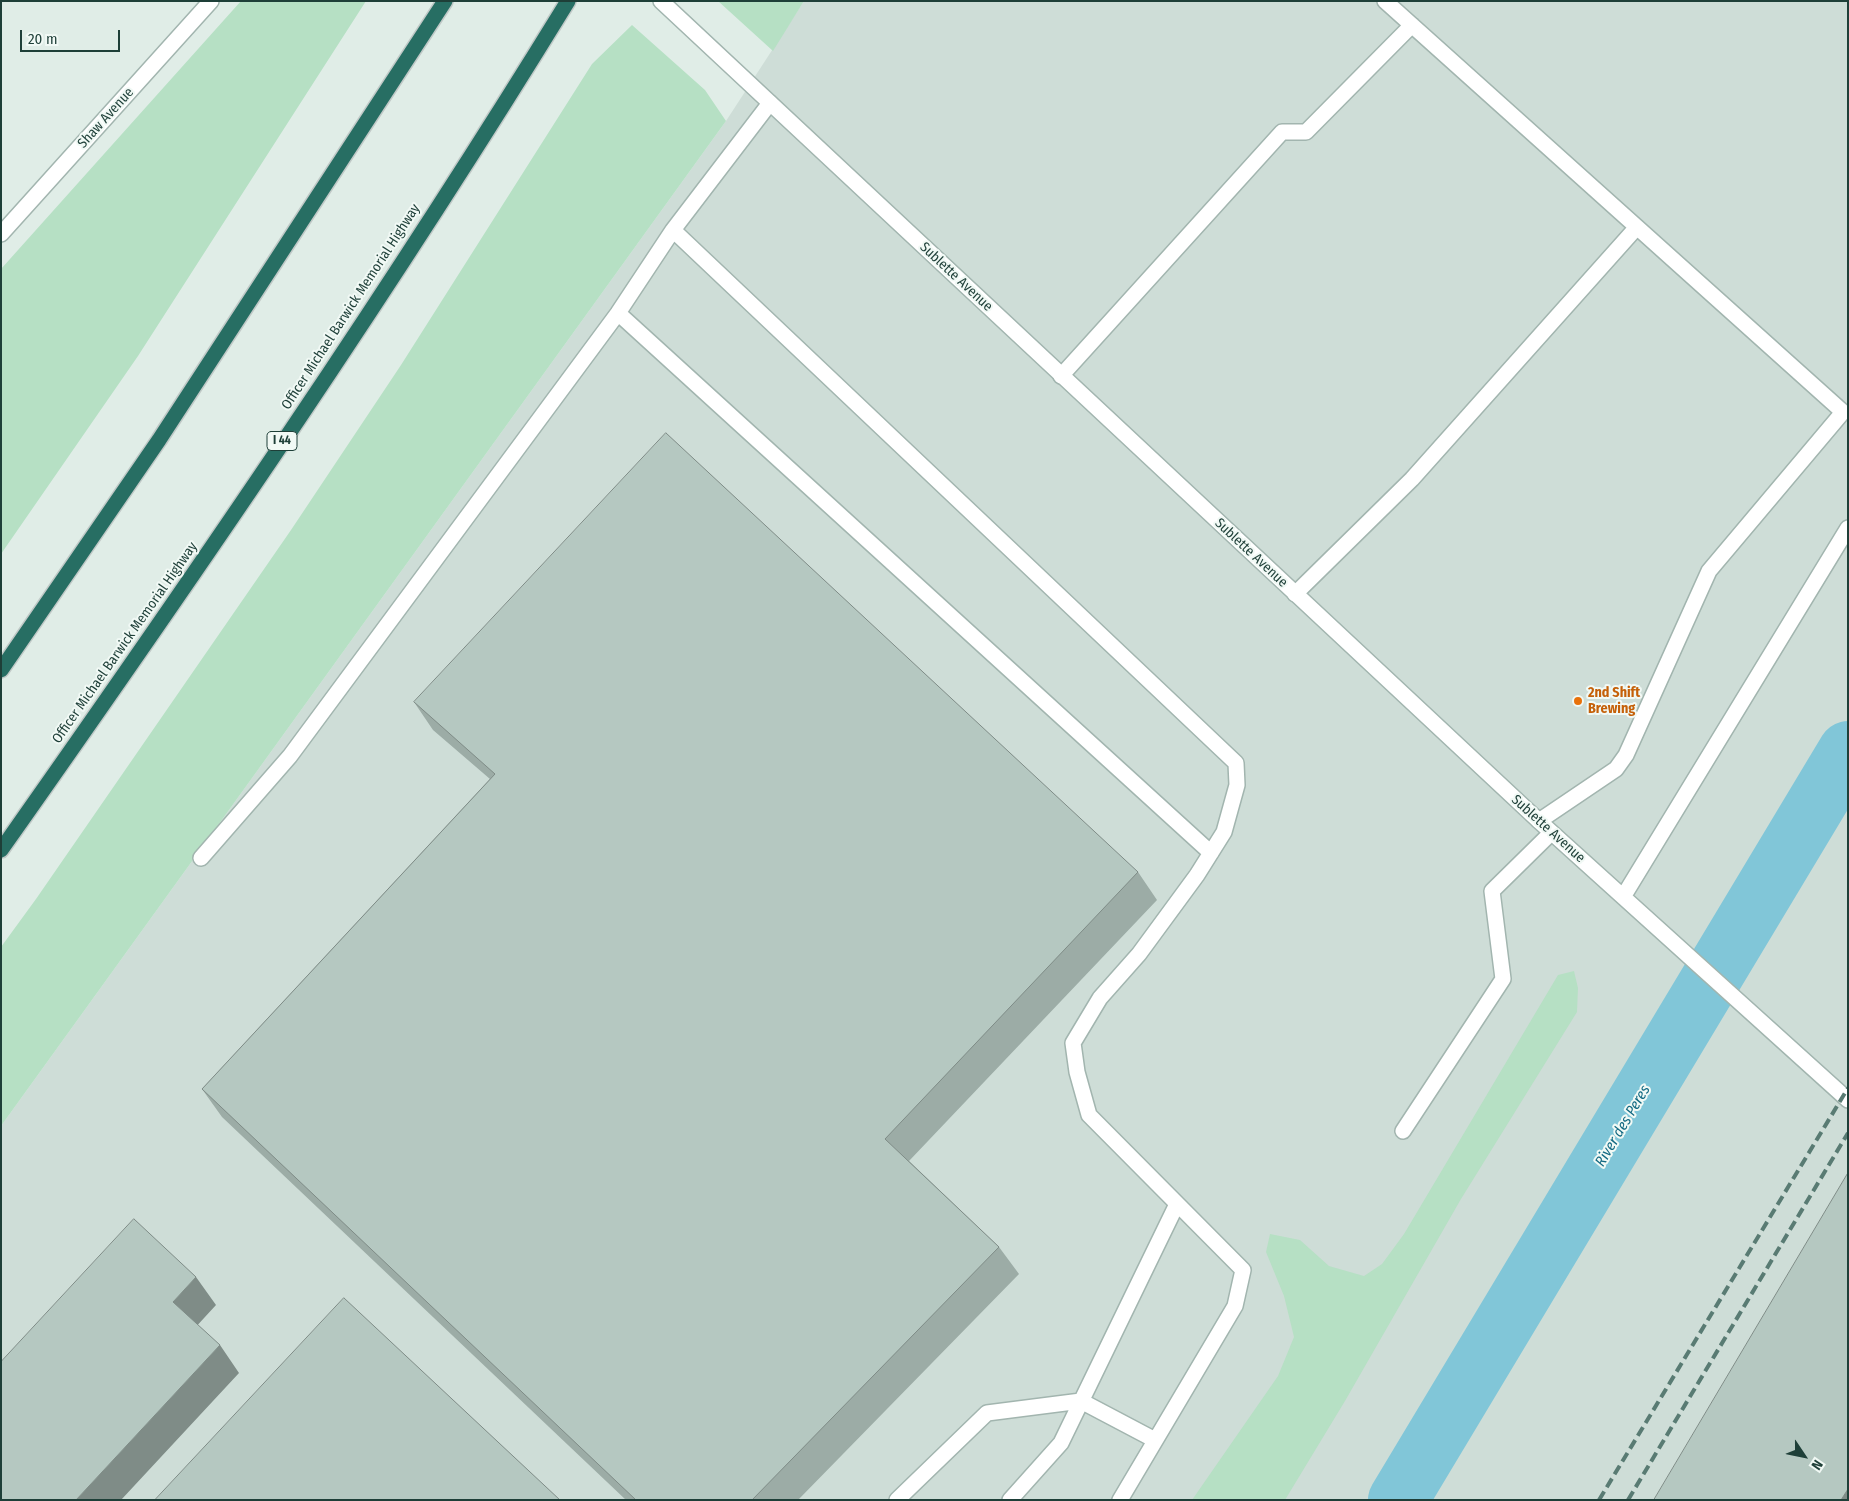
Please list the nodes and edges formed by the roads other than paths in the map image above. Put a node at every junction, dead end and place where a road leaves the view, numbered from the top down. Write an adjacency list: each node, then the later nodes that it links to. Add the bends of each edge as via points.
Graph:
1 (211, 1): 10 (street, Shaw Avenue)
2 (445, 1): 15 (highway, via 169,424)
3 (568, 1): 18 (highway, Officer Michael Barwick Memorial Highway / I 44, via 220,536)
4 (661, 1): 7 (street, Sublette Avenue)
5 (1385, 1): 6 (street)
6 (1412, 26): 8 (street); 12 (street, via 1306,132 1282,132)
7 (770, 103): 9 (street); 12 (street, Sublette Avenue)
8 (1637, 227): 14 (street, via 1412,479); 16 (street, via 1843,412 1709,571 1626,755 1616,769)
9 (673, 230): 11 (street); 19 (street, via 1236,764 1237,785 1224,832)
10 (1, 234)
11 (618, 313): 19 (street); 20 (street, via 290,756)
12 (1061, 376): 14 (street, Sublette Avenue)
13 (1848, 528): 21 (street)
14 (1295, 594): 16 (street, Sublette Avenue)
15 (1, 670)
16 (1539, 821): 17 (street, Sublette Avenue)
17 (1551, 833): 21 (street, Sublette Avenue); 23 (street, via 1492,892 1503,979)
18 (1, 850)
19 (1211, 853): 24 (street, via 1139,954 1100,998 1073,1043 1089,1115)
20 (201, 858)
21 (1624, 897): 22 (street, Sublette Avenue)
22 (1848, 1100)
23 (1403, 1131)
24 (1177, 1204): 25 (street); 26 (street, via 1243,1270 1235,1306)
25 (1081, 1401): 26 (street); 27 (street, via 988,1413); 28 (street, via 1061,1443)
26 (1155, 1440): 29 (street)
27 (905, 1497)
28 (1010, 1500)
29 (1120, 1500)

